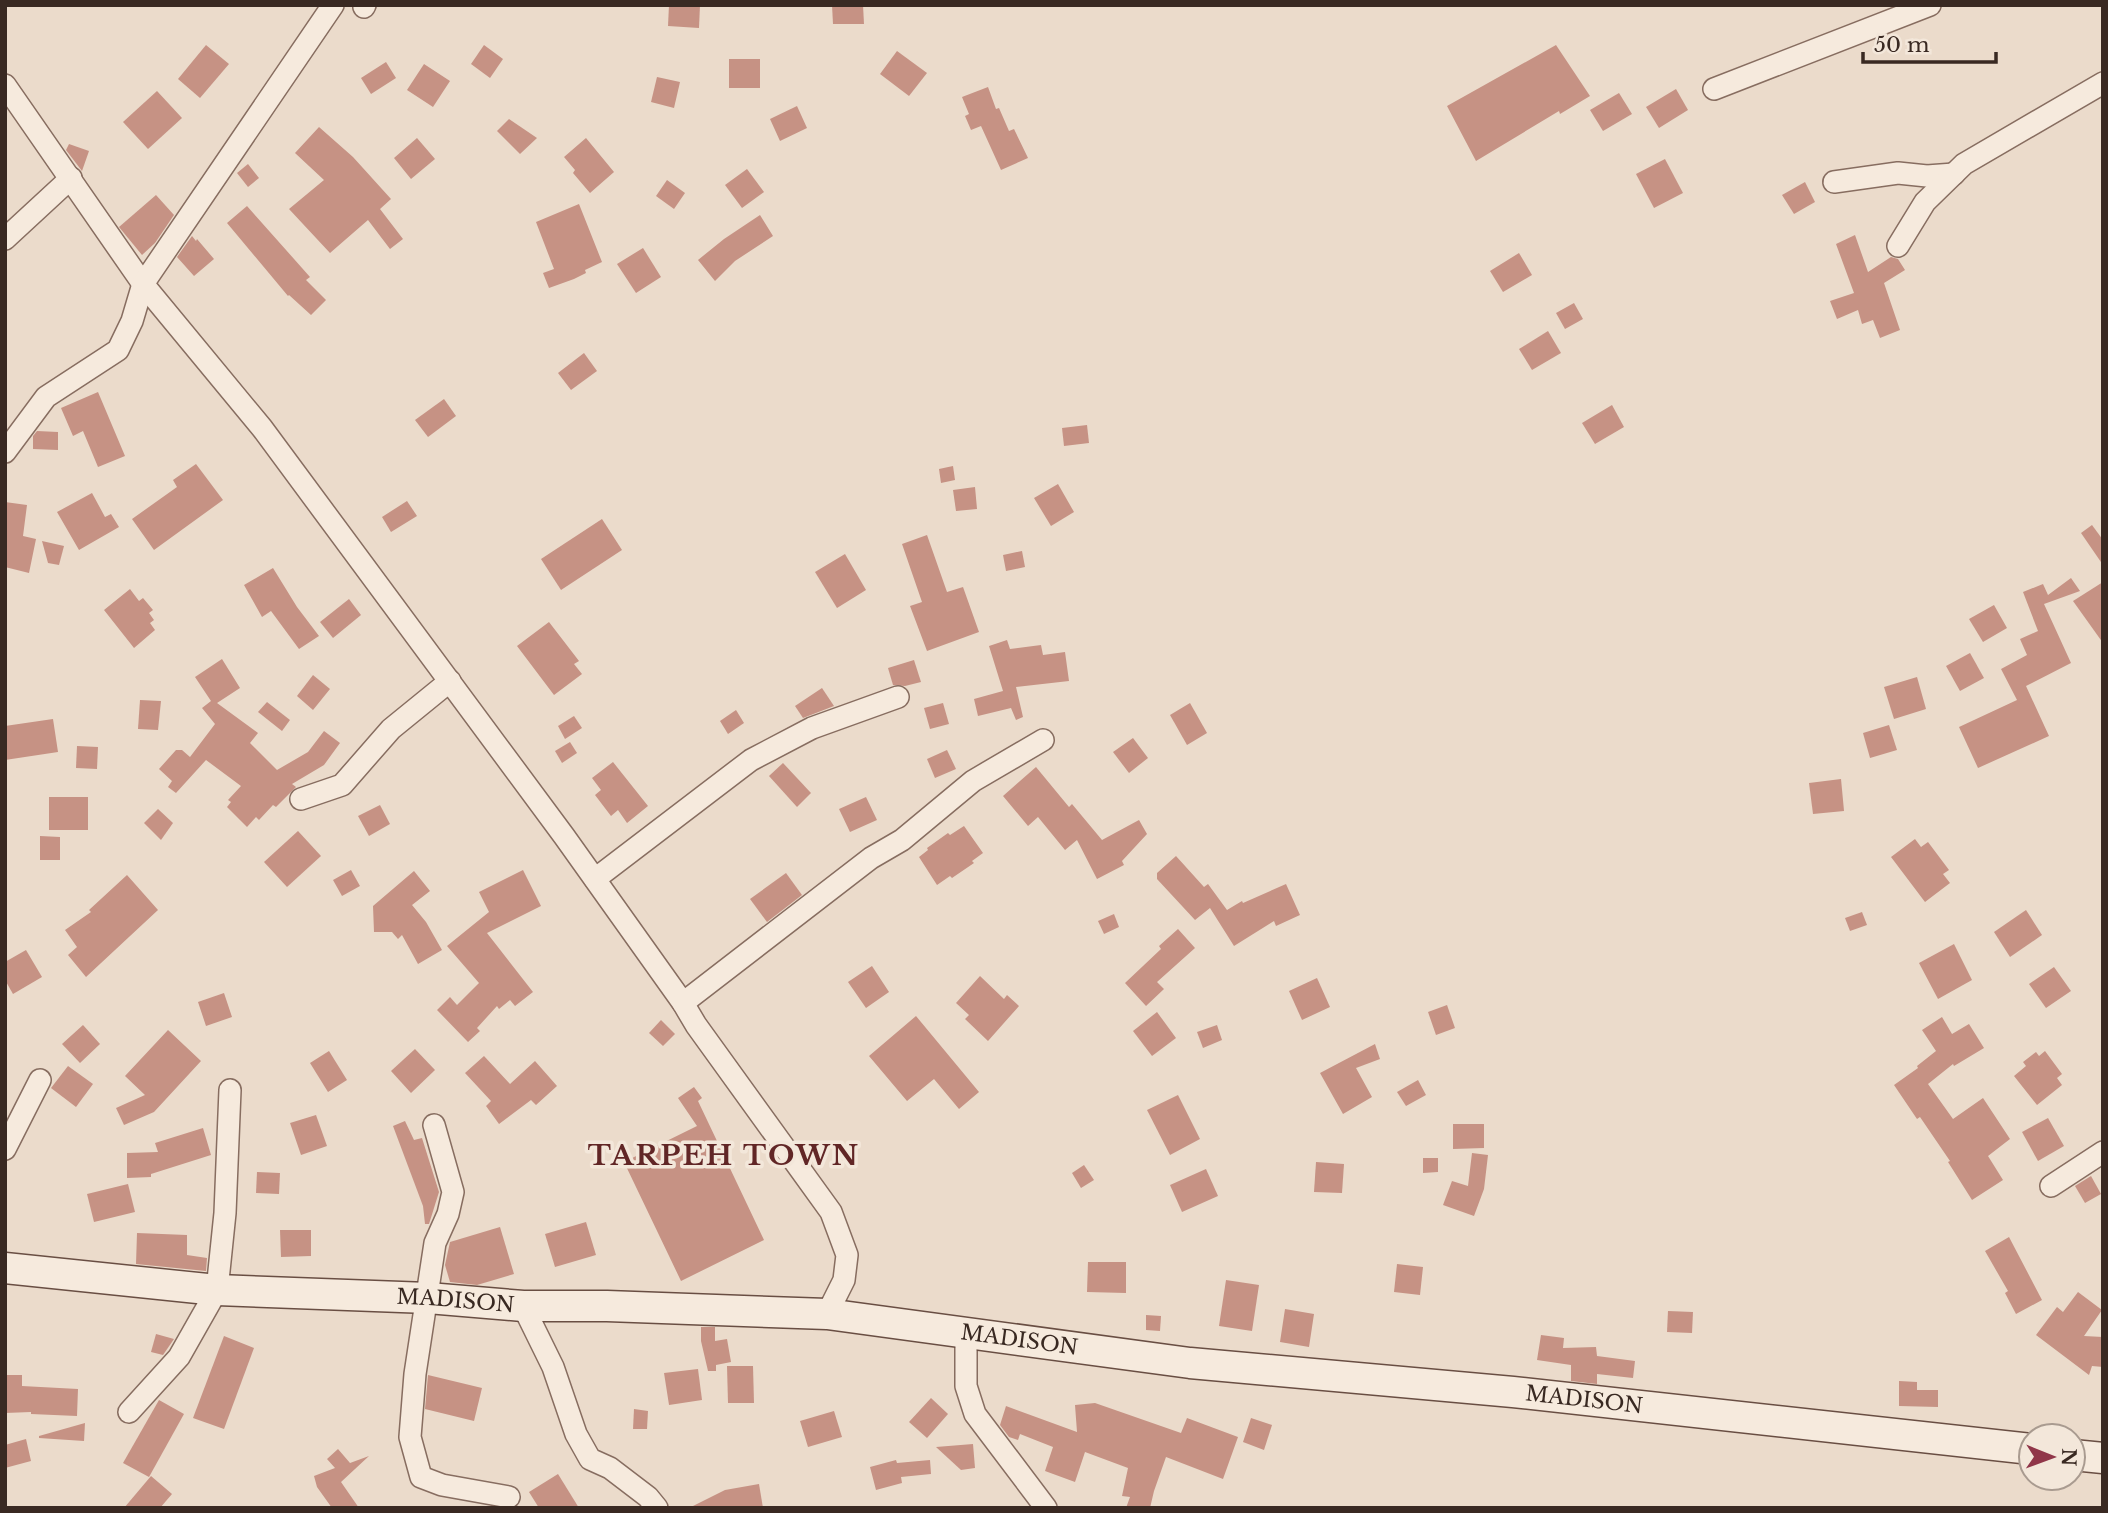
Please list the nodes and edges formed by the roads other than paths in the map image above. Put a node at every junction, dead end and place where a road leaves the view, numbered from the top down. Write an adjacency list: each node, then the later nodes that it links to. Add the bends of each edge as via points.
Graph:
1 (333, 5): 11 (street)
2 (1930, 5): 5 (street)
3 (2103, 83): 6 (street)
4 (5, 85): 7 (street)
5 (1714, 89)
6 (1954, 174): 8 (street, via 1898,173); 10 (street, via 1925,202)
7 (71, 178): 9 (street); 11 (street)
8 (1834, 182)
9 (5, 239)
10 (1898, 246)
11 (142, 284): 12 (street, via 118,350 46,397); 13 (street, via 262,428)
12 (5, 452)
13 (450, 681): 16 (street, via 391,729 342,785); 17 (street)
14 (898, 697): 17 (street, via 812,728 751,760)
15 (1043, 740): 18 (street, via 973,781 902,840)
16 (301, 799)
17 (595, 879): 18 (street)
18 (683, 1003): 29 (street, via 831,1212 847,1255 844,1280)
19 (40, 1080): 22 (street)
20 (230, 1090): 26 (street)
21 (434, 1125): 27 (street, via 453,1192 435,1242)
22 (5, 1149)
23 (2103, 1152): 24 (street)
24 (2051, 1186)
25 (5, 1268): 26 (street, MADISON)
26 (217, 1290): 27 (street, MADISON); 31 (street, via 178,1357)
27 (428, 1298): 28 (street, MADISON); 33 (street, via 410,1437 421,1478)
28 (523, 1306): 29 (street, MADISON); 34 (street, via 590,1459 610,1468)
29 (827, 1314): 30 (street, MADISON)
30 (965, 1333): 32 (street, MADISON, via 1190,1363 1539,1395); 35 (street, via 966,1386 975,1414)
31 (129, 1412)
32 (2017, 1447)
33 (509, 1497)
34 (657, 1508)
35 (1046, 1508)

